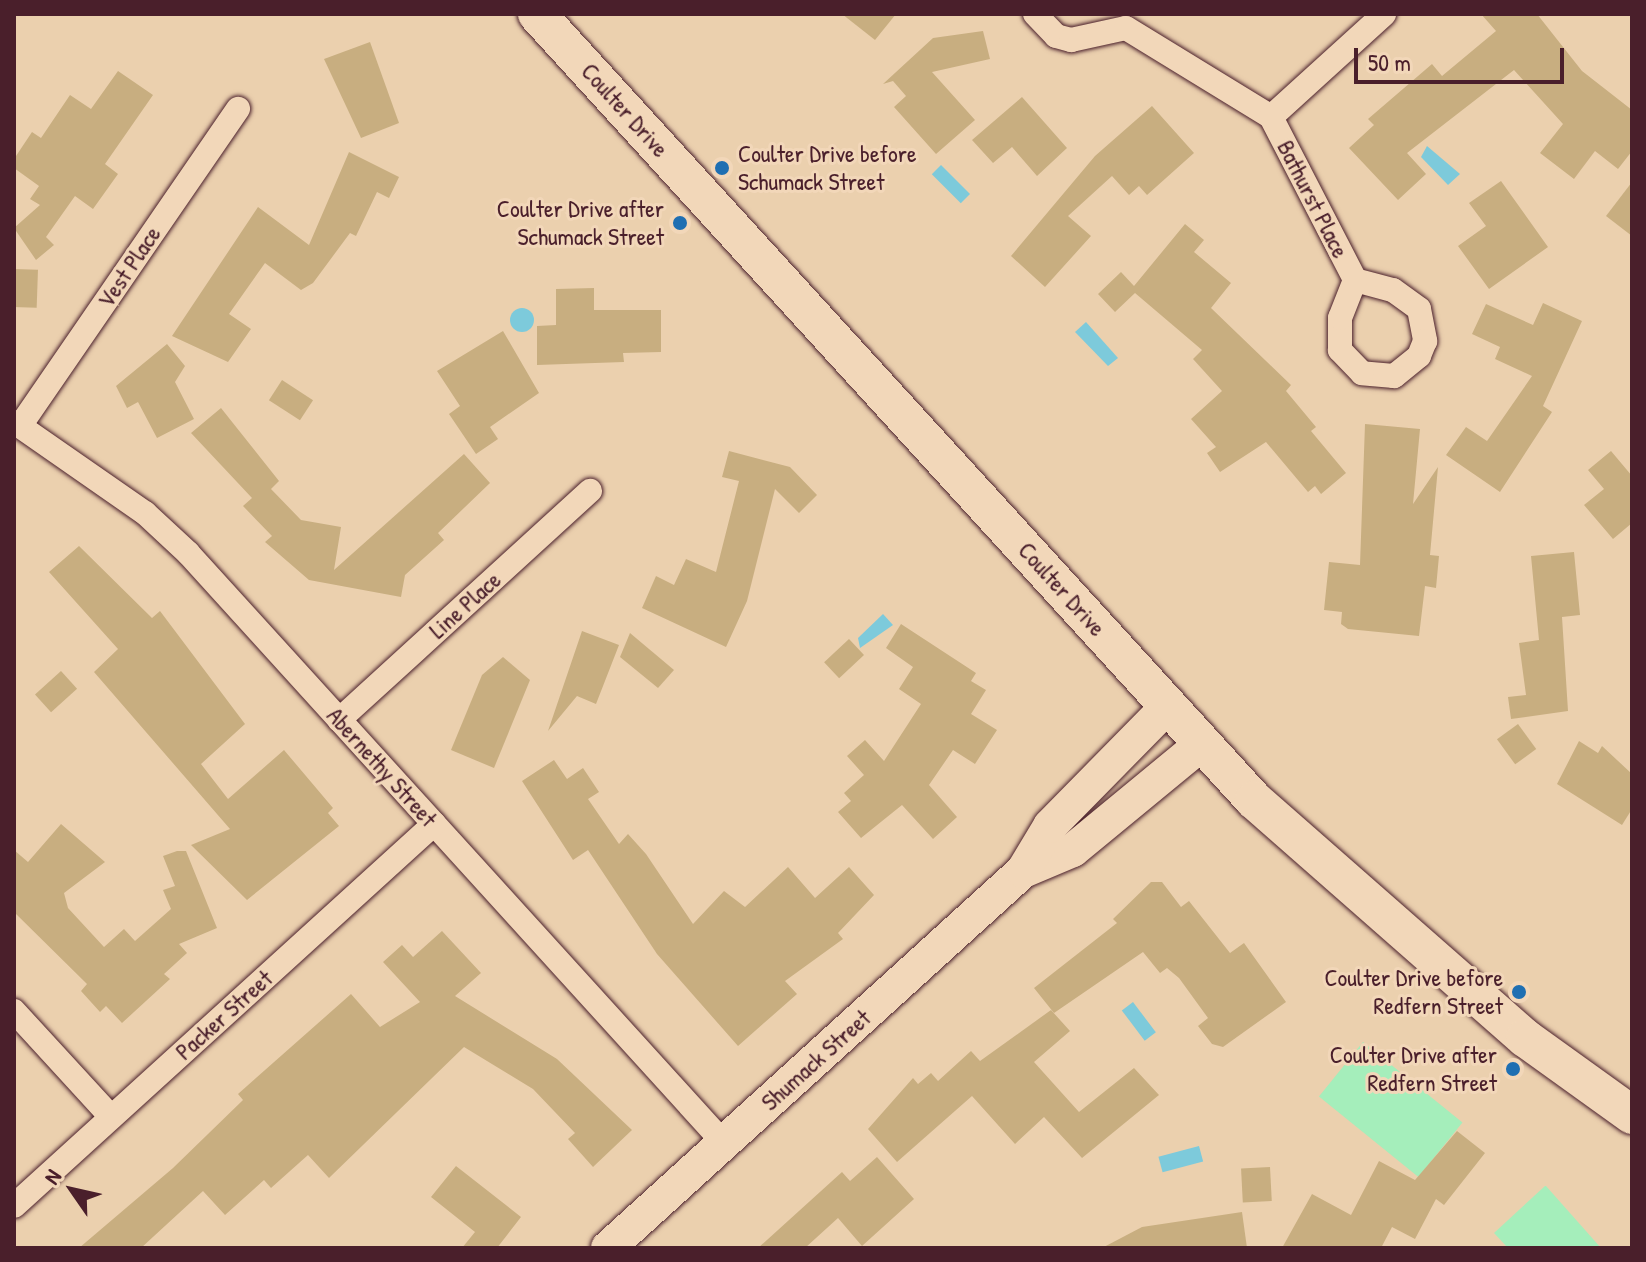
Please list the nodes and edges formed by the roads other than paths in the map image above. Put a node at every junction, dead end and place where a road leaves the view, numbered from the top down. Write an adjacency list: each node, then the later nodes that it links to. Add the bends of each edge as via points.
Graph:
1 (537, 14): 10 (main road, Coulter Drive)
2 (1035, 14): 4 (street, Bathurst Place, via 1056,36 1071,40)
3 (1384, 14): 6 (street, Bathurst Place)
4 (1125, 21): 6 (street, Bathurst Place)
5 (238, 109): 8 (street, Vest Place)
6 (1271, 117): 7 (street, Bathurst Place)
7 (1355, 280)
8 (17, 424): 11 (street, Abernethy Street, via 145,513)
9 (590, 491): 11 (street, Line Place)
10 (1169, 705): 12 (main road, Coulter Drive); 14 (street, Shumack Street, via 1050,826)
11 (339, 720): 13 (street, Abernethy Street)
12 (1203, 743): 14 (street, Shumack Street, via 1073,850); 16 (main road, Coulter Drive, via 1322,866 1525,1038)
13 (434, 824): 17 (street, Packer Street); 18 (street, Abernethy Street)
14 (1023, 871): 18 (street, Shumack Street)
15 (14, 1011): 17 (street)
16 (1632, 1115)
17 (111, 1117): 19 (street, Packer Street)
18 (724, 1143): 20 (street, Shumack Street)
19 (14, 1206)
20 (608, 1248)

